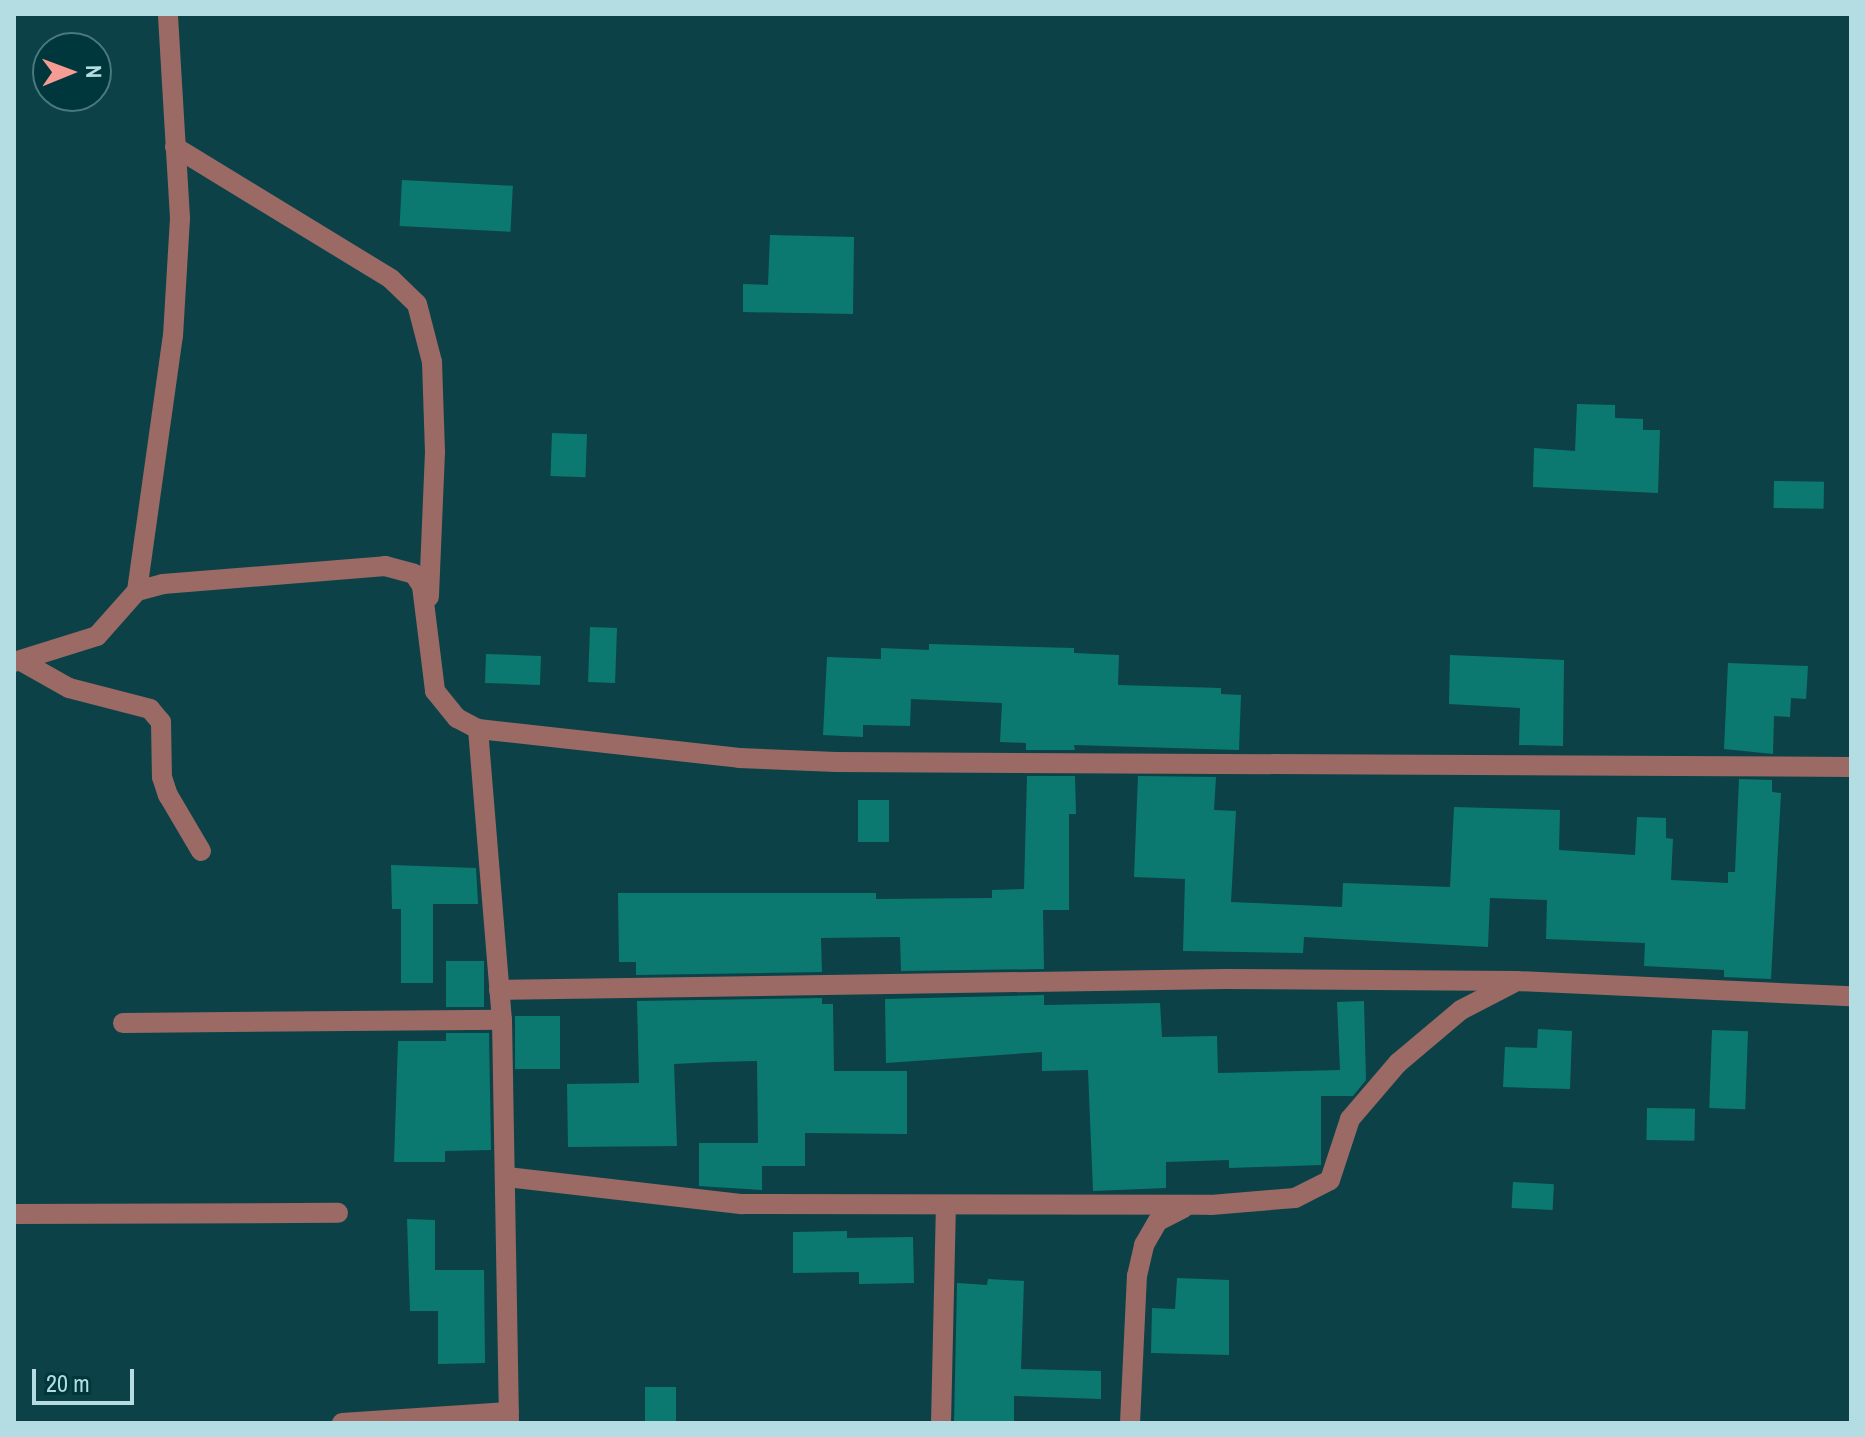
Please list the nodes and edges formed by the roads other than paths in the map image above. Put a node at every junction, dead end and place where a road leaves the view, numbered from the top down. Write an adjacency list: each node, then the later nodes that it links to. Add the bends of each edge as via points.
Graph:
1 (168, 14): 2 (street)
2 (175, 147): 3 (street, via 180,218 173,336); 4 (street, via 391,279 417,304 426,326 433,377)
3 (137, 591): 4 (street, via 163,584 385,566 414,574); 5 (street, via 97,636)
4 (428, 605): 6 (street, via 435,691 444,706)
5 (18, 661): 8 (street, via 69,688 150,709 161,722 162,777 168,795)
6 (478, 729): 7 (street, via 739,758 836,762); 10 (street)
7 (1851, 767)
8 (201, 851)
9 (1516, 981): 10 (street, via 1225,979); 11 (street); 15 (street, via 1461,1010 1398,1063 1350,1119 1335,1170 1321,1187 1295,1198)
10 (499, 990): 12 (street)
11 (1851, 996)
12 (502, 1020): 13 (street); 14 (street)
13 (123, 1023)
14 (507, 1177): 16 (street, via 685,1200); 19 (street)
15 (1191, 1205): 16 (street); 22 (street, via 1158,1221 1144,1245 1137,1276)
16 (946, 1207): 21 (street)
17 (338, 1213): 18 (street)
18 (14, 1214)
19 (509, 1417): 20 (street)
20 (342, 1423)
21 (941, 1423)
22 (1130, 1423)

